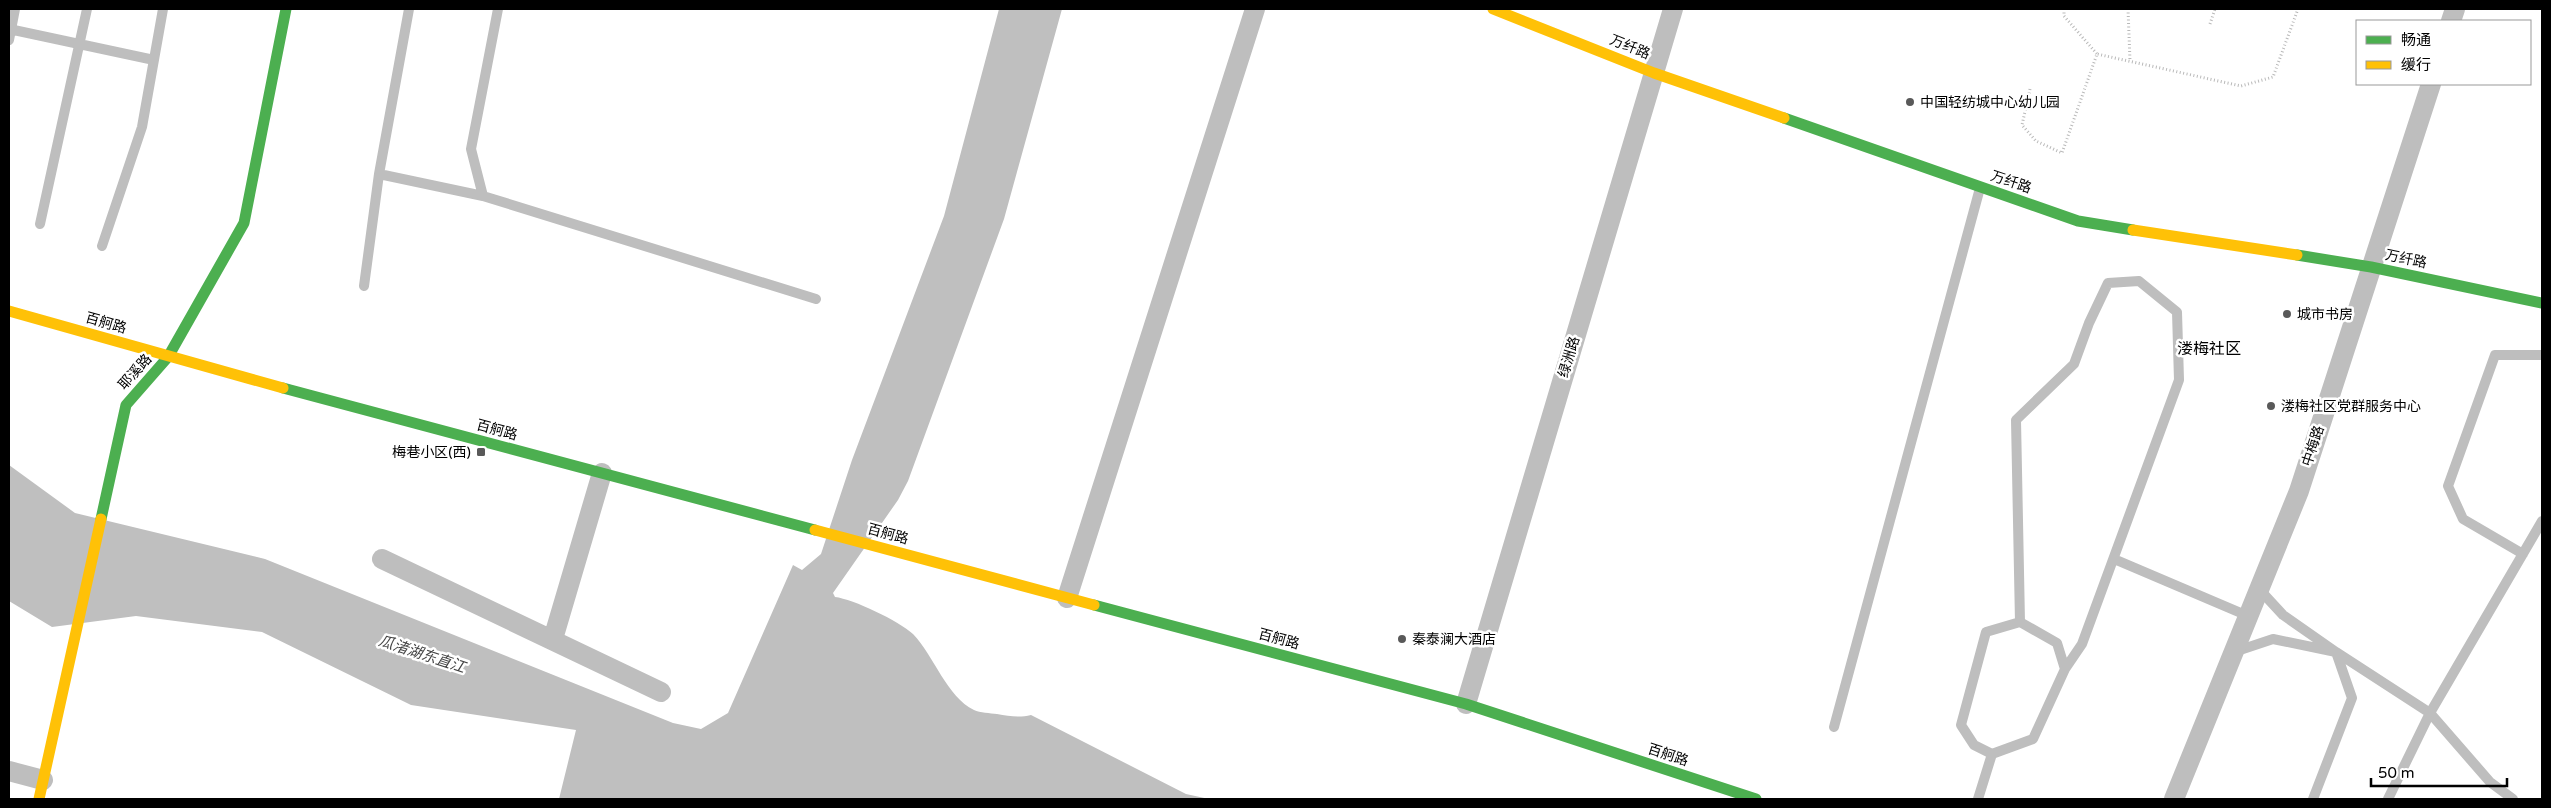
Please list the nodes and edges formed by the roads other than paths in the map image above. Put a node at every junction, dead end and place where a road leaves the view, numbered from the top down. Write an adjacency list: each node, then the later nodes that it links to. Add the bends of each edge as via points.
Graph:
1 (15, 9): 10 (lane)
2 (87, 9): 12 (lane)
3 (163, 9): 13 (lane)
4 (286, 9): 27 (street, 耶溪路, via 244,223)
5 (409, 9): 16 (lane)
6 (498, 9): 18 (lane, via 471,148)
7 (1255, 9): 34 (street)
8 (1493, 9): 14 (street, 万纤路)
9 (1673, 9): 14 (street, 绿洲路)
10 (10, 29): 11 (lane); 12 (lane)
11 (9, 40)
12 (79, 43): 13 (lane); 19 (lane)
13 (154, 60): 20 (lane, via 142,127)
14 (1654, 73): 17 (street, 万纤路); 42 (street, 绿洲路)
15 (2431, 85): 21 (street, 中梅路)
16 (379, 174): 18 (lane); 22 (lane)
17 (1981, 187): 21 (street, 万纤路, via 2078,221); 44 (lane)
18 (482, 196): 23 (lane)
19 (40, 224)
20 (102, 246)
21 (2370, 267): 24 (street, 万纤路); 33 (street, 中梅路, via 2299,492)
22 (364, 286)
23 (816, 299)
24 (2542, 303)
25 (9, 311): 27 (street, 百舸路)
26 (2542, 355): 30 (lane, via 2495,355 2448,486 2463,519)
27 (168, 357): 28 (street, 百舸路); 47 (street, 耶溪路, via 126,405)
28 (602, 473): 34 (street, 百舸路); 37 (street)
29 (2542, 521): 30 (lane)
30 (2523, 554): 43 (lane)
31 (382, 558): 37 (street)
32 (2114, 559): 35 (lane); 36 (lane, via 2179,380 2177,312 2139,280 2108,283 2074,364 2016,420); 40 (lane, via 2082,644)
33 (2259, 589): 35 (street, 中梅路); 38 (lane, via 2283,615)
34 (1067, 598): 42 (street, 百舸路)
35 (2248, 616): 39 (street, 中梅路)
36 (2020, 622): 40 (lane, via 2057,643); 45 (lane, via 1986,632 1961,725 1974,745)
37 (553, 639): 41 (street)
38 (2336, 652): 39 (lane, via 2273,639); 43 (lane); 51 (lane, via 2352,698)
39 (2233, 653): 50 (street, 中梅路)
40 (2065, 669): 45 (lane, via 2034,739)
41 (661, 692)
42 (1466, 704): 48 (street, 百舸路)
43 (2430, 713): 52 (lane); 53 (lane, via 2490,782)
44 (1834, 727)
45 (1992, 754): 49 (lane)
46 (9, 771): 47 (street)
47 (41, 790)
48 (1756, 799)
49 (1978, 799)
50 (2174, 799)
51 (2313, 799)
52 (2388, 799)
53 (2513, 799)

